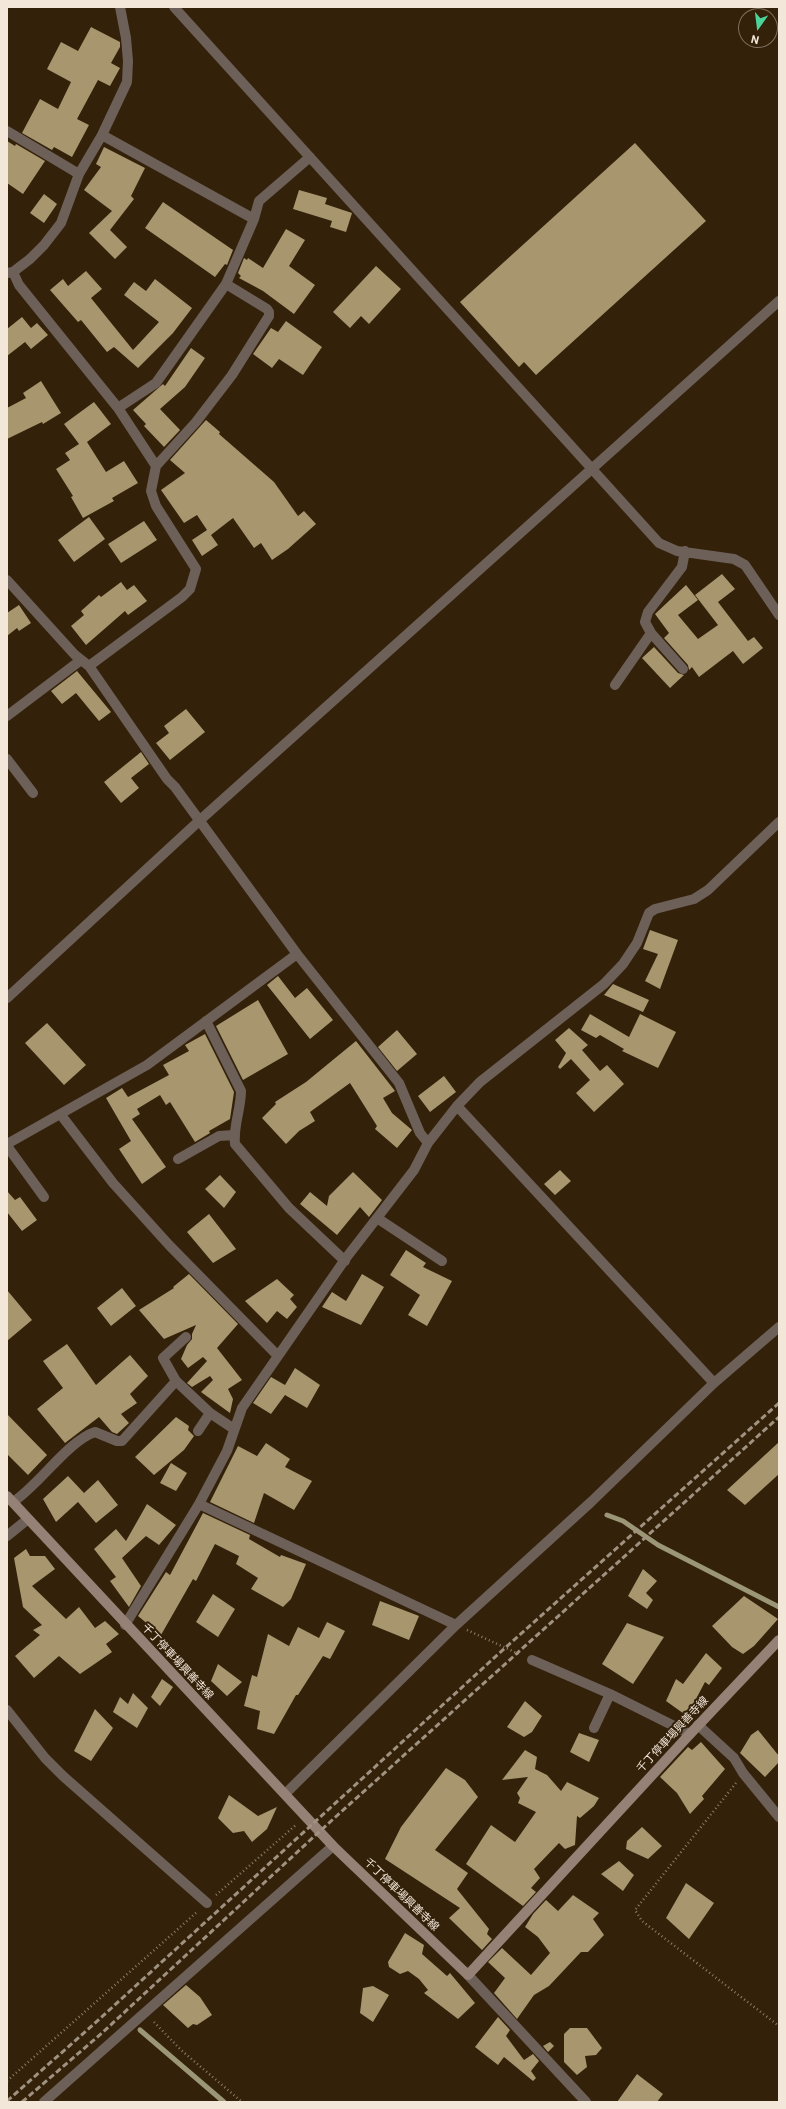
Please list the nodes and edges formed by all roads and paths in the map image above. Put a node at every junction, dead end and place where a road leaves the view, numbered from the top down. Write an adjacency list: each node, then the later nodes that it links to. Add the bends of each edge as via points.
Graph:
1 (120, 7): 4 (street, via 127,46 127,82)
2 (174, 7): 5 (street)
3 (7, 131): 6 (street)
4 (102, 135): 6 (street); 7 (street)
5 (310, 157): 7 (street, via 259,202); 13 (street)
6 (79, 174): 8 (street, via 61,223 44,245)
7 (254, 219): 9 (street)
8 (10, 273): 11 (street)
9 (226, 284): 11 (street, via 156,383); 12 (street, via 267,308 268,316 228,381 196,422)
10 (779, 302): 13 (street)
11 (118, 408): 12 (street)
12 (156, 466): 18 (street, via 150,491 156,506 196,569 190,589)
13 (593, 469): 14 (street, via 659,542); 24 (street)
14 (685, 552): 16 (street, via 745,565); 17 (street, via 682,567 648,612 645,622)
15 (7, 580): 18 (street)
16 (779, 615)
17 (651, 633): 19 (street); 20 (street)
18 (85, 663): 21 (street); 24 (street)
19 (684, 669)
20 (615, 685)
21 (7, 716)
22 (7, 759): 23 (street)
23 (33, 794)
24 (199, 821): 26 (street); 27 (street)
25 (779, 822): 29 (street, via 708,890 694,899 655,909 649,913 637,943 623,964 604,984 480,1082)
26 (297, 954): 28 (street); 32 (street, via 399,1083 420,1133)
27 (7, 998)
28 (206, 1021): 30 (street, via 147,1066); 31 (street, via 241,1091)
29 (457, 1106): 32 (street); 43 (street)
30 (61, 1115): 33 (street); 41 (street, via 114,1183 169,1245)
31 (234, 1135): 34 (street, via 219,1136); 37 (street, via 235,1144 289,1208)
32 (428, 1142): 36 (street, via 414,1170)
33 (7, 1145): 35 (street)
34 (178, 1159)
35 (44, 1197)
36 (377, 1218): 37 (street); 38 (street)
37 (345, 1261): 41 (street)
38 (442, 1261)
39 (779, 1327): 43 (street)
40 (186, 1337): 42 (street, via 163,1358)
41 (277, 1355): 45 (street, via 242,1408)
42 (176, 1381): 44 (street); 47 (street, via 122,1441 95,1432 88,1434 25,1494)
43 (714, 1383): 52 (street, via 591,1502)
44 (210, 1413): 45 (street); 46 (street)
45 (234, 1429): 48 (street, via 227,1451)
46 (198, 1431)
47 (10, 1499): 49 (main road, 千丁停車場興善寺線)
48 (199, 1504): 51 (street); 52 (street)
49 (28, 1518): 50 (street); 51 (main road, 千丁停車場興善寺線)
50 (7, 1536)
51 (125, 1625): 61 (main road, 千丁停車場興善寺線)
52 (456, 1625): 54 (path); 61 (street)
53 (779, 1640): 57 (main road, 千丁停車場興善寺線)
54 (532, 1660): 55 (street)
55 (610, 1694): 58 (street); 59 (street)
56 (7, 1710): 65 (street, via 45,1758 63,1776)
57 (698, 1725): 59 (main road, 千丁停車場興善寺線); 60 (street, via 734,1758)
58 (594, 1728)
59 (690, 1734): 66 (main road, 千丁停車場興善寺線)
60 (743, 1773): 63 (street); 68 (path, via 635,1910 642,1921)
61 (285, 1794): 62 (main road, 千丁停車場興善寺線)
62 (306, 1816): 64 (main road, 千丁停車場興善寺線); 65 (path)
63 (779, 1817)
64 (333, 1846): 66 (main road, 千丁停車場興善寺線); 67 (street)
65 (207, 1903): 69 (path)
66 (468, 1975): 72 (street)
67 (145, 2012): 70 (street); 71 (path, via 181,2050)
68 (779, 2026)
69 (7, 2081)
70 (44, 2102)
71 (242, 2102)
72 (586, 2102)

